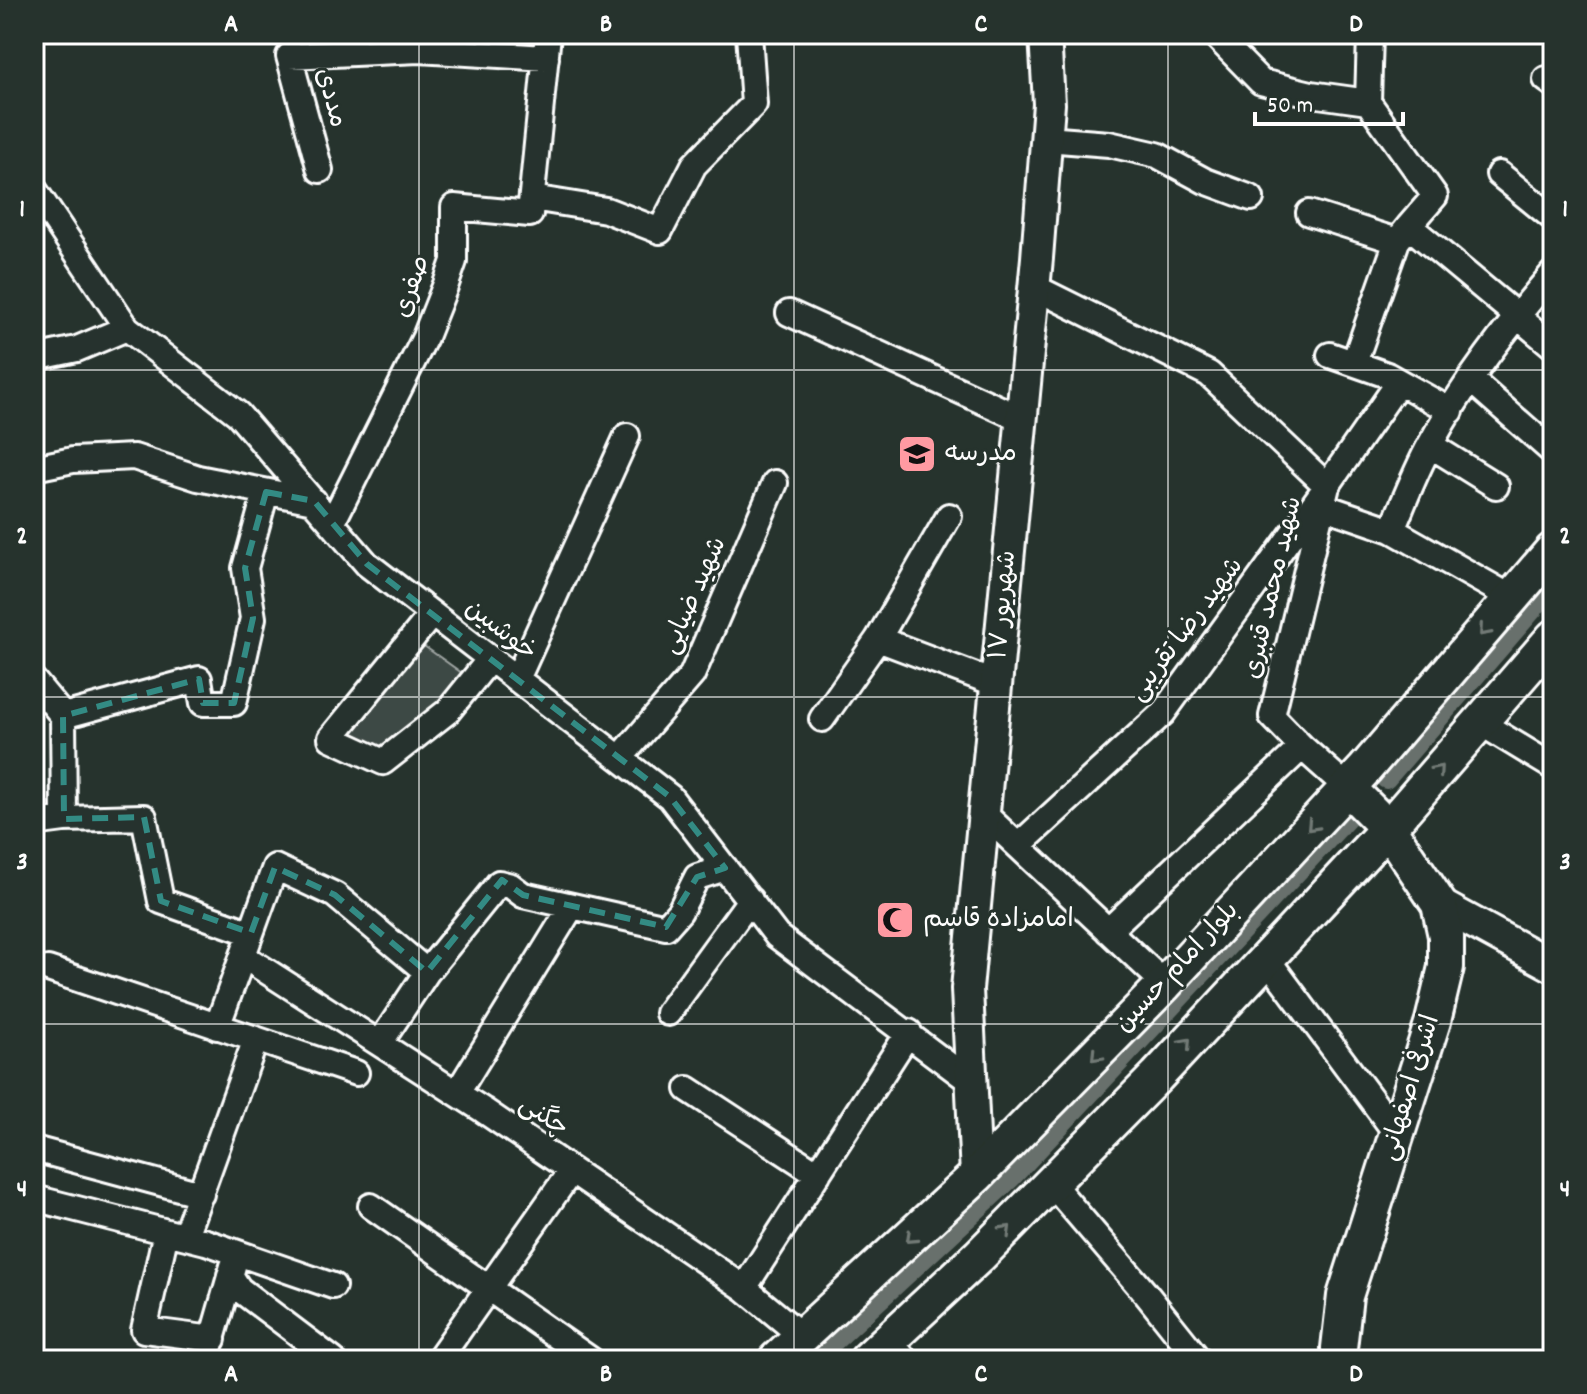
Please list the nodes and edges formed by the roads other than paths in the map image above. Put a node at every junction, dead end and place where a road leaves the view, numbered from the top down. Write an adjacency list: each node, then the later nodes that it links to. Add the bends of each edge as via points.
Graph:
1 (749, 34): 12 (street, via 754,104 694,165 660,231 606,210)
2 (1045, 34): 8 (street, ۱۷ شهریور)
3 (1214, 34): 7 (street, via 1261,82)
4 (1370, 34): 7 (street)
5 (359, 43): 6 (street, مددی, via 419,50); 9 (street, مددی, via 289,56)
6 (547, 46): 12 (street)
7 (1368, 102): 16 (street, via 1435,196)
8 (1046, 139): 13 (street, via 1109,144 1157,155); 18 (street, ۱۷ شهریور)
9 (320, 170)
10 (1499, 174): 15 (street)
11 (34, 189): 21 (street, خوشبین)
12 (532, 198): 40 (street, صفری, via 530,214 454,207 454,261 446,284)
13 (1251, 198)
14 (1309, 213): 16 (street)
15 (1553, 218)
16 (1403, 234): 20 (street); 25 (street)
17 (1553, 273): 20 (street)
18 (1034, 287): 29 (street, ۱۷ شهریور); 37 (street, شهید محمد قنبری, via 1209,374)
19 (789, 313): 29 (street)
20 (1516, 316): 22 (street); 26 (street)
21 (127, 328): 24 (street, via 77,349); 38 (street, خوشبین, via 238,414)
22 (1553, 346)
23 (1330, 355): 25 (street)
24 (34, 358)
25 (1354, 363): 27 (street)
26 (1470, 379): 28 (street); 32 (street)
27 (1399, 382): 28 (street); 37 (street, شهید رضا تقریبی)
28 (1451, 411): 31 (street)
29 (1022, 419): 50 (street, ۱۷ شهریور)
30 (627, 436): 48 (street)
31 (1430, 445): 35 (street); 41 (street)
32 (1553, 452)
33 (34, 468): 36 (street, via 134,457)
34 (775, 483): 55 (street, شهید ضیایی, via 692,675)
35 (1496, 486)
36 (266, 492): 38 (street); 51 (street, via 245,568 253,618 234,703 203,703 199,679)
37 (1324, 496): 41 (street); 54 (street, شهید محمد قنبری, via 1272,716); 62 (street, شهید رضا تقریبی, via 1163,713)
38 (314, 501): 40 (street, خوشبین)
39 (949, 516): 46 (street)
40 (332, 523): 44 (street, خوشبین, via 367,564)
41 (1392, 530): 43 (street)
42 (1553, 550): 43 (main road, بلوار امام حسین)
43 (1512, 598): 57 (main road, بلوار امام حسین, one-way to 57)
44 (432, 614): 47 (street, خوشبین); 47 (street, via 331,738 383,762 448,711)
45 (1553, 638): 53 (main road)
46 (878, 639): 50 (street); 52 (street)
47 (490, 659): 48 (street, خوشبین)
48 (517, 679): 55 (street, خوشبین)
49 (34, 681): 51 (street)
50 (997, 684): 58 (street, ۱۷ شهریور)
51 (63, 716): 60 (street)
52 (822, 719)
53 (1479, 722): 56 (street); 59 (main road, one-way to 53)
54 (1302, 747): 57 (street, شهید محمد قنبری); 67 (street)
55 (620, 758): 63 (street, خوشبین, via 670,797)
56 (1553, 767)
57 (1357, 779): 59 (main road, اشرفی اصفهانی); 73 (main road, بلوار امام حسین, one-way to 73)
58 (984, 814): 62 (street); 80 (street, ۱۷ شهریور, via 967,989)
59 (1396, 818): 65 (main road, اشرفی اصفهانی); 69 (main road)
60 (64, 819): 61 (street); 68 (street, چگنی, via 144,817 161,901)
61 (34, 823)
62 (1018, 846): 67 (street)
63 (725, 868): 64 (street, خوشبین); 66 (street, via 697,877 666,927)
64 (750, 900): 74 (street); 76 (street, خوشبین, via 777,936)
65 (1439, 904): 70 (street); 83 (main road, اشرفی اصفهانی, via 1446,967)
66 (572, 906): 72 (street, via 523,895 499,883); 82 (street)
67 (1108, 931): 73 (street)
68 (247, 944): 72 (street, via 275,867 335,895); 75 (street); 78 (street, چگنی)
69 (1267, 959): 83 (street); 88 (main road, one-way to 69)
70 (1553, 966)
71 (48, 969): 75 (street)
72 (427, 972): 78 (street)
73 (1165, 984): 87 (main road, بلوار امام حسین, one-way to 87)
74 (668, 1013)
75 (217, 1027): 77 (street)
76 (909, 1032): 80 (street, خوشبین); 86 (street)
77 (256, 1039): 79 (street); 89 (street)
78 (380, 1043): 82 (street, چگنی)
79 (356, 1073)
80 (970, 1081): 87 (street, ۱۷ شهریور)
81 (688, 1089): 86 (street)
82 (457, 1093): 85 (street, چگنی)
83 (1397, 1134): 105 (main road, اشرفی اصفهانی, via 1345,1296)
84 (34, 1149): 89 (street)
85 (571, 1171): 95 (street); 96 (street, چگنی)
86 (818, 1174): 96 (street)
87 (976, 1176): 97 (main road, بلوار امام حسین, one-way to 97)
88 (1052, 1184): 99 (main road, one-way to 88); 104 (street)
89 (201, 1194): 92 (street)
90 (34, 1198): 92 (street)
91 (371, 1206): 95 (street)
92 (175, 1234): 93 (street); 98 (street, via 144,1330)
93 (233, 1264): 94 (street); 98 (street); 100 (street, via 239,1289)
94 (333, 1286)
95 (488, 1288): 101 (street); 102 (street)
96 (744, 1288): 97 (street, چگنی)
97 (803, 1337): 103 (main road, بلوار امام حسین)
98 (209, 1350)
99 (887, 1354)
100 (333, 1360)
101 (438, 1360)
102 (591, 1360)
103 (776, 1360)
104 (1199, 1360)
105 (1340, 1360)

